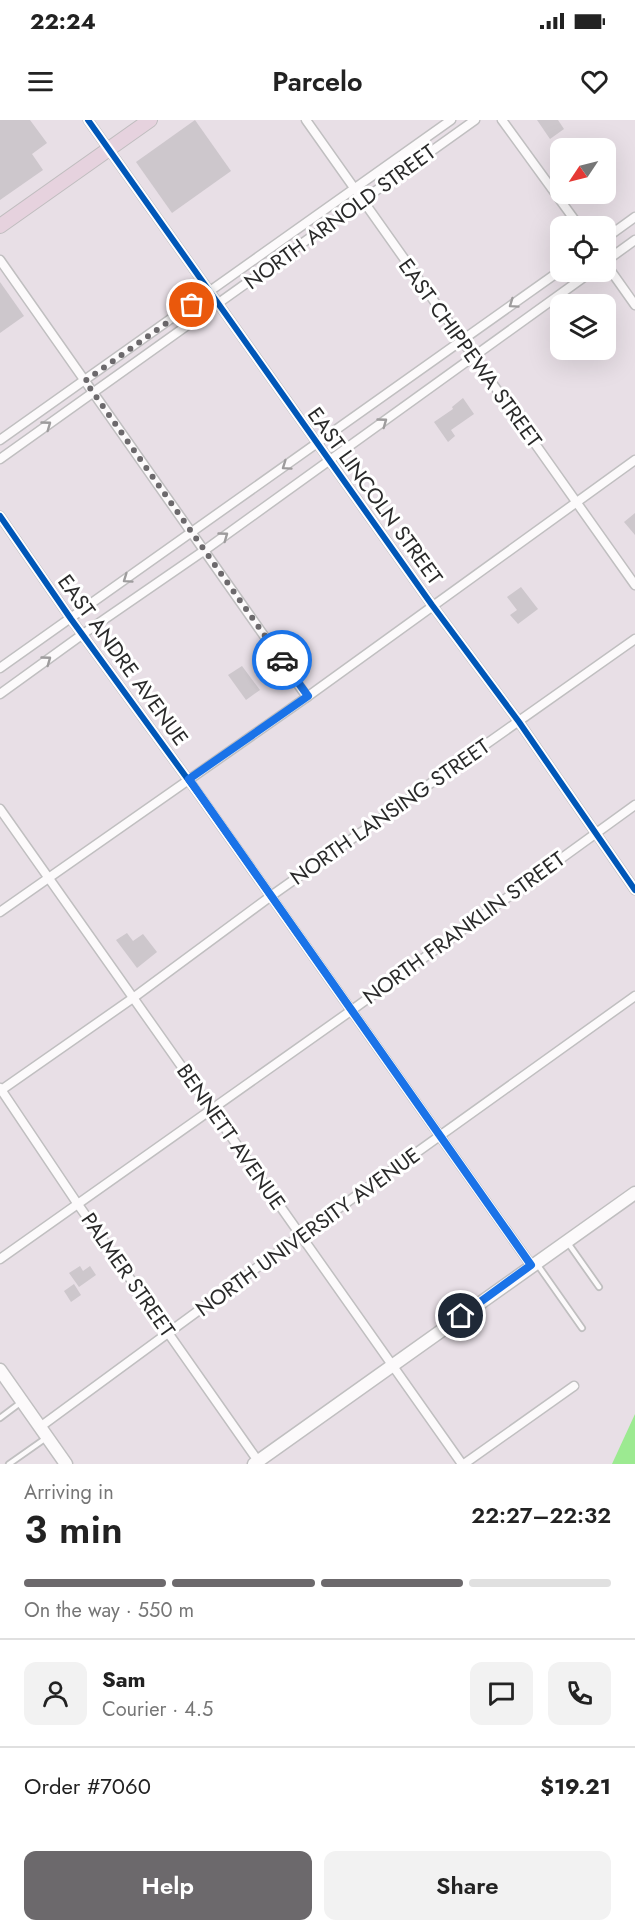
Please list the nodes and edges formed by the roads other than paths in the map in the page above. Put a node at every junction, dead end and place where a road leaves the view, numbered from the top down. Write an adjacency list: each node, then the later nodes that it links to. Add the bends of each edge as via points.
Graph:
1 (88, 120): 7 (street, EAST LINCOLN STREET)
2 (150, 120): 7 (main road)
3 (306, 120): 8 (street, EAST CHIPPEWA STREET)
4 (451, 120): 8 (street, NORTH ARNOLD STREET)
5 (475, 120): 9 (street, NORTH ARNOLD STREET)
6 (501, 120): 10 (street)
7 (108, 150): 12 (main road); 20 (street, EAST LINCOLN STREET)
8 (353, 189): 9 (street, EAST CHIPPEWA STREET); 20 (street, NORTH ARNOLD STREET)
9 (362, 201): 21 (street, NORTH ARNOLD STREET); 23 (street, EAST CHIPPEWA STREET)
10 (572, 216)
11 (635, 217): 13 (street)
12 (0, 226)
13 (616, 231)
14 (635, 240): 15 (street)
15 (616, 254)
16 (0, 260): 25 (street)
17 (616, 277): 22 (street)
18 (550, 278): 23 (street, one-way to 23)
19 (577, 282): 24 (street)
20 (210, 293): 21 (street, EAST LINCOLN STREET); 25 (street, NORTH ARNOLD STREET)
21 (218, 305): 26 (street, NORTH ARNOLD STREET); 28 (street, EAST LINCOLN STREET)
22 (635, 305)
23 (462, 340): 24 (street, EAST CHIPPEWA STREET); 28 (street)
24 (473, 356): 30 (street, one-way to 24); 32 (street, EAST CHIPPEWA STREET)
25 (85, 381): 26 (street); 27 (street, NORTH ARNOLD STREET)
26 (93, 392): 29 (street, NORTH ARNOLD STREET, one-way to 26); 34 (street)
27 (0, 440)
28 (317, 443): 30 (street, EAST LINCOLN STREET); 34 (street, one-way to 34)
29 (0, 459)
30 (329, 460): 35 (street, one-way to 30); 37 (street, EAST LINCOLN STREET)
31 (635, 460): 32 (street)
32 (577, 502): 36 (street, EAST CHIPPEWA STREET); 37 (street)
33 (0, 516): 38 (street, EAST ANDRE AVENUE)
34 (192, 532): 35 (street); 38 (street, one-way to 38)
35 (205, 550): 39 (street); 43 (street)
36 (635, 585)
37 (432, 605): 43 (street); 44 (street, EAST LINCOLN STREET)
38 (71, 619): 39 (street, EAST ANDRE AVENUE); 41 (street)
39 (83, 633): 42 (street, one-way to 39); 45 (street, EAST ANDRE AVENUE)
40 (635, 639): 44 (street, NORTH LANSING STREET)
41 (0, 668)
42 (0, 694)
43 (308, 696): 45 (street)
44 (519, 722): 48 (street, EAST LINCOLN STREET); 51 (street, NORTH LANSING STREET)
45 (189, 779): 49 (street); 51 (street, EAST ANDRE AVENUE)
46 (635, 805): 48 (street, NORTH FRANKLIN STREET)
47 (0, 809): 49 (street, BENNETT AVENUE)
48 (595, 833): 50 (street, EAST LINCOLN STREET); 55 (street, NORTH FRANKLIN STREET)
49 (48, 879): 52 (street); 54 (street, BENNETT AVENUE)
50 (635, 890)
51 (271, 896): 54 (street, NORTH LANSING STREET); 55 (street, EAST ANDRE AVENUE)
52 (0, 912)
53 (635, 996): 58 (street, NORTH UNIVERSITY AVENUE)
54 (133, 998): 56 (street, NORTH LANSING STREET); 57 (street, BENNETT AVENUE)
55 (352, 1010): 57 (street, NORTH FRANKLIN STREET); 58 (street, EAST ANDRE AVENUE)
56 (1, 1090): 60 (street, PALMER STREET)
57 (211, 1108): 60 (street, NORTH FRANKLIN STREET); 61 (street, BENNETT AVENUE)
58 (439, 1137): 61 (street, NORTH UNIVERSITY AVENUE); 64 (street, EAST ANDRE AVENUE)
59 (635, 1193): 62 (street)
60 (78, 1203): 63 (street, NORTH FRANKLIN STREET); 67 (street, PALMER STREET)
61 (300, 1236): 67 (street, NORTH UNIVERSITY AVENUE); 68 (street, BENNETT AVENUE)
62 (567, 1240): 64 (street); 65 (lane)
63 (0, 1259)
64 (533, 1264): 66 (lane); 68 (street)
65 (599, 1287)
66 (582, 1328)
67 (168, 1333): 73 (street, NORTH UNIVERSITY AVENUE); 74 (street, PALMER STREET)
68 (392, 1366): 74 (street); 77 (street, BENNETT AVENUE)
69 (0, 1370): 71 (street)
70 (574, 1386): 77 (street)
71 (22, 1402): 72 (lane); 73 (street)
72 (0, 1418)
73 (44, 1432): 75 (lane); 76 (street)
74 (256, 1463)
75 (9, 1464)
76 (66, 1464)
77 (463, 1464)

